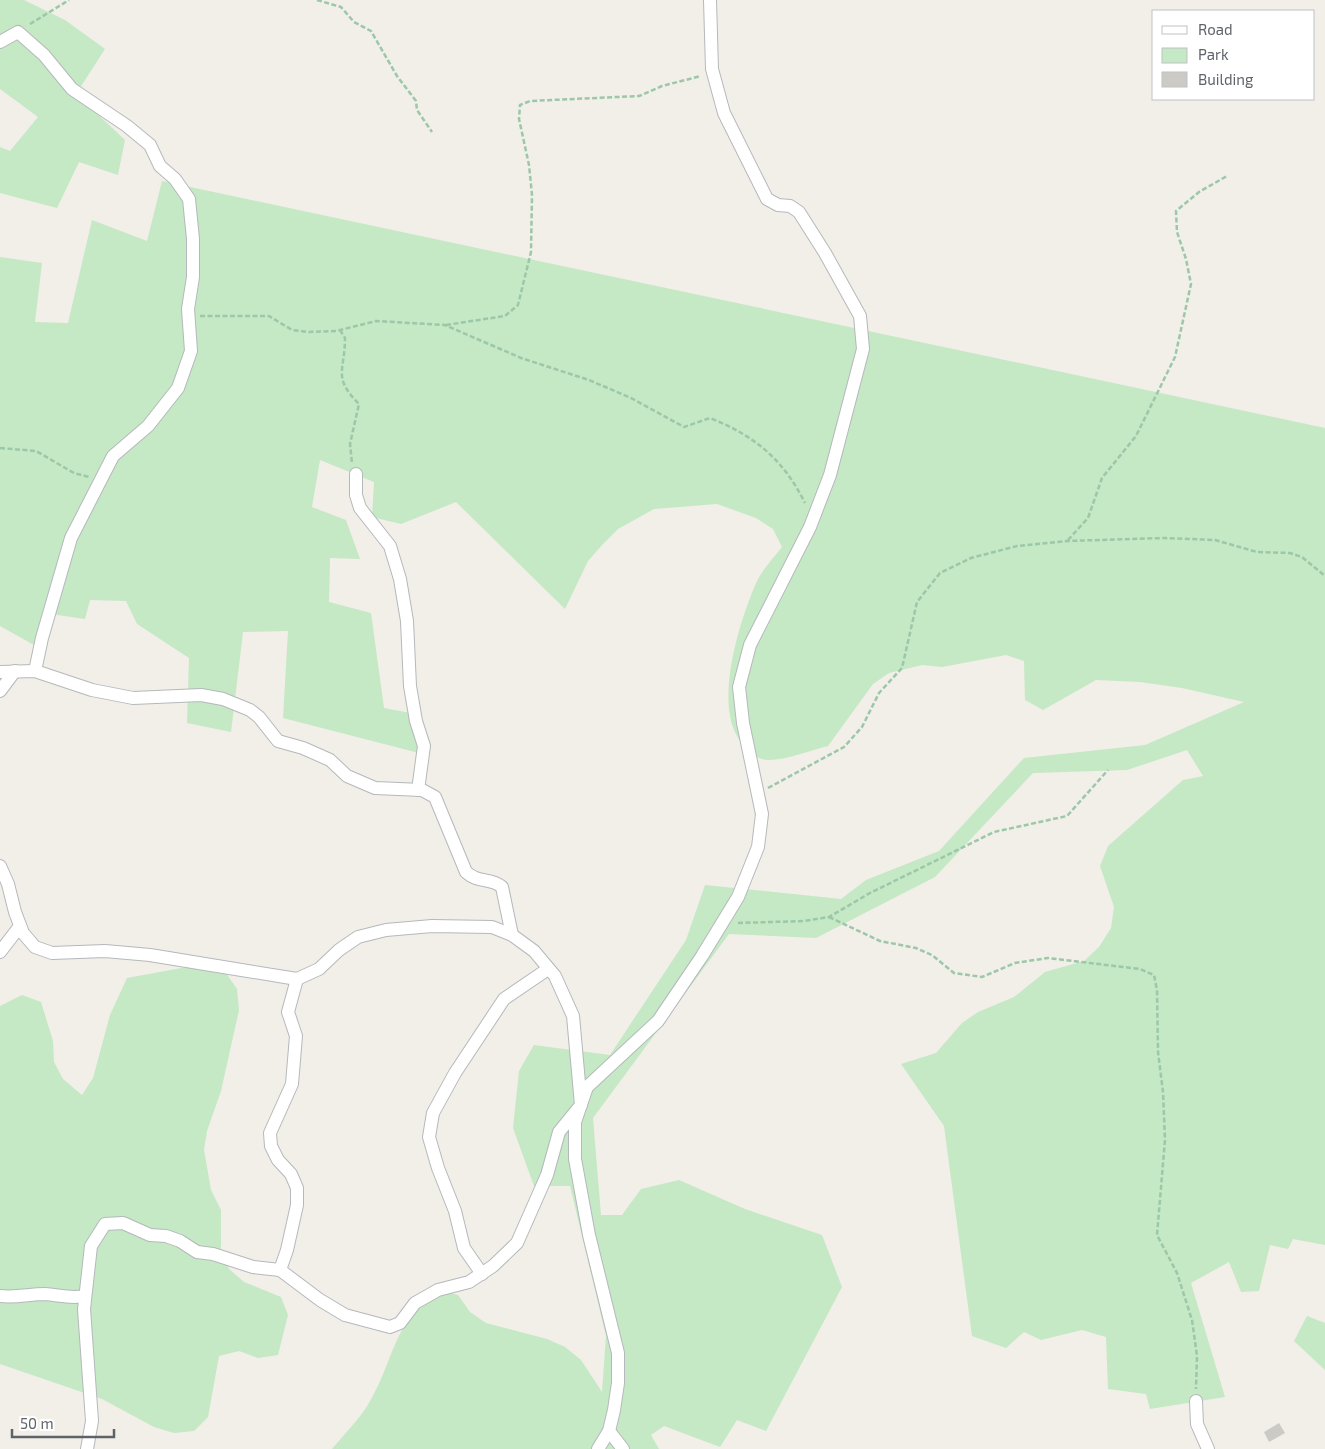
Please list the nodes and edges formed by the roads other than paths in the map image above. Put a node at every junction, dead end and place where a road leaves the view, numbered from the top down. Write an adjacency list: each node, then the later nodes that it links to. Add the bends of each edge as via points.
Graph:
1 (710, 0): 15 (street, via 712,69 724,113 768,200 799,212 825,253 860,316 863,348 830,476 813,520 750,645 739,687 762,814 758,847 738,897 658,1021 587,1087)
2 (0, 42): 5 (street, via 18,32 44,55 72,89 150,145 160,166 175,179 189,199 193,238 193,277 188,309 191,350 178,388 148,426 113,456 70,538)
3 (356, 474): 8 (street, via 360,508 390,546 400,579 407,621 410,686 424,746)
4 (16, 671): 5 (street); 6 (street); 7 (street)
5 (35, 671): 8 (street, via 92,690 133,698 201,695 223,699 258,716 278,741 330,760 347,776 375,788)
6 (0, 672)
7 (0, 691)
8 (418, 790): 11 (street, via 435,797 466,872 475,880 496,882 502,887)
9 (0, 866): 10 (street)
10 (20, 926): 12 (street); 14 (street, via 35,946 52,953 105,951 150,955)
11 (512, 935): 13 (street, via 534,951); 14 (street, via 492,927 432,926 386,930 358,937 319,969)
12 (0, 952)
13 (548, 969): 15 (street, via 555,976 573,1016); 17 (street, via 504,999 433,1113 428,1137 455,1211 464,1248)
14 (297, 979): 16 (street, via 288,1012 296,1036 292,1084 270,1133 271,1146 297,1188 297,1205)
15 (581, 1105): 17 (street, via 559,1132 547,1175 517,1243); 21 (street, via 576,1122 576,1159 589,1235 618,1353 618,1383)
16 (280, 1270): 17 (street, via 345,1315 390,1327 400,1323 415,1303 438,1290 469,1282); 19 (street, via 253,1267 197,1252 180,1240 150,1234 123,1223 105,1224 92,1246)
17 (482, 1274)
18 (0, 1296): 19 (street)
19 (85, 1296): 22 (street, via 92,1421)
20 (1196, 1402): 25 (street, via 1197,1424)
21 (609, 1431): 23 (street); 24 (street)
22 (87, 1449)
23 (598, 1449)
24 (623, 1449)
25 (1208, 1449)

